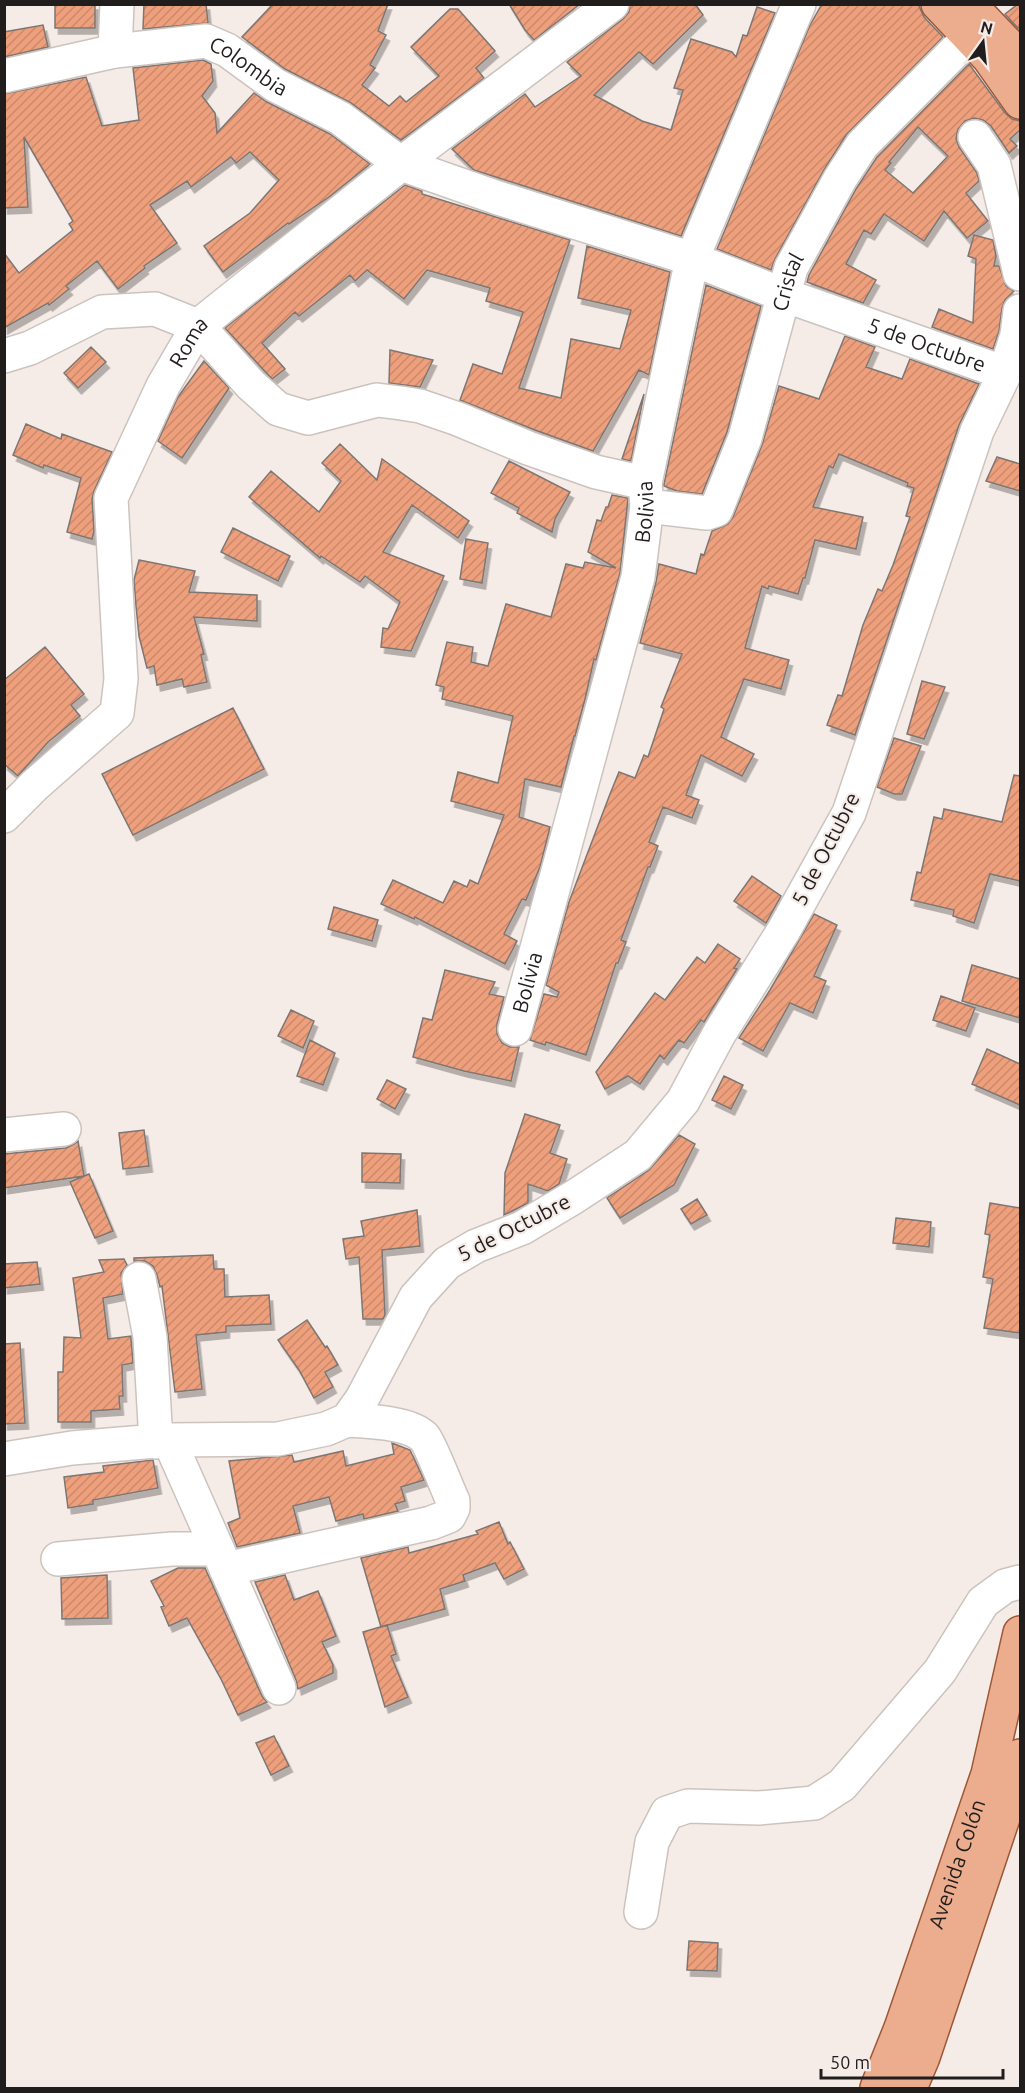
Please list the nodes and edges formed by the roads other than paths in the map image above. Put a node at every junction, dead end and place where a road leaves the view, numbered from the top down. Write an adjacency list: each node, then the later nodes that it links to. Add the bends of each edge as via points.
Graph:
1 (117, 4): 7 (street)
2 (612, 4): 12 (street, Roma)
3 (799, 4): 13 (street, Bolivia)
4 (938, 4): 6 (main road)
5 (969, 4): 8 (main road)
6 (969, 38): 10 (main road, via 989,58); 15 (street, Cristal, via 862,145 791,268)
7 (115, 51): 9 (street, Colombia); 12 (street, Colombia, via 206,41 227,50 275,85 340,118)
8 (1020, 57)
9 (4, 76)
10 (1020, 102)
11 (975, 137): 14 (street, via 994,165)
12 (400, 164): 13 (street, 5 de Octubre); 17 (street, Roma)
13 (692, 259): 15 (street, 5 de Octubre); 20 (street, Bolivia)
14 (1020, 274)
15 (784, 295): 19 (street, 5 de Octubre); 20 (street, Cristal, via 745,438 717,510 707,513)
16 (1020, 310): 19 (street)
17 (198, 326): 18 (street, via 155,309 102,312 30,348); 20 (street, via 278,409 308,418 377,400 420,406 596,471); 21 (street, Roma, via 163,386 111,498 121,679 117,713 34,784)
18 (4, 356)
19 (1005, 373): 26 (street, 5 de Octubre, via 978,431 849,813 683,1101 638,1155 522,1228 476,1246 447,1263 416,1297 362,1400)
20 (646, 494): 22 (street, Bolivia, via 638,578)
21 (4, 816)
22 (515, 1029)
23 (64, 1129): 24 (street)
24 (4, 1135)
25 (139, 1278): 27 (street)
26 (347, 1420): 27 (street, via 326,1429 278,1439); 30 (street, via 402,1426 424,1437 453,1502 449,1516 431,1523)
27 (162, 1441): 28 (street); 30 (street)
28 (4, 1458)
29 (58, 1559): 30 (street, via 172,1549)
30 (222, 1559): 33 (street)
31 (1020, 1582): 35 (street, via 1005,1586 983,1602 940,1671 833,1791 814,1803 759,1808 688,1806 666,1813 652,1842)
32 (1020, 1633): 36 (main road, Avenida Colón, via 988,1774)
33 (279, 1688)
34 (1020, 1756): 37 (main road, Avenida Colón, via 1001,1824)
35 (641, 1912)
36 (877, 2088)
37 (910, 2088)

